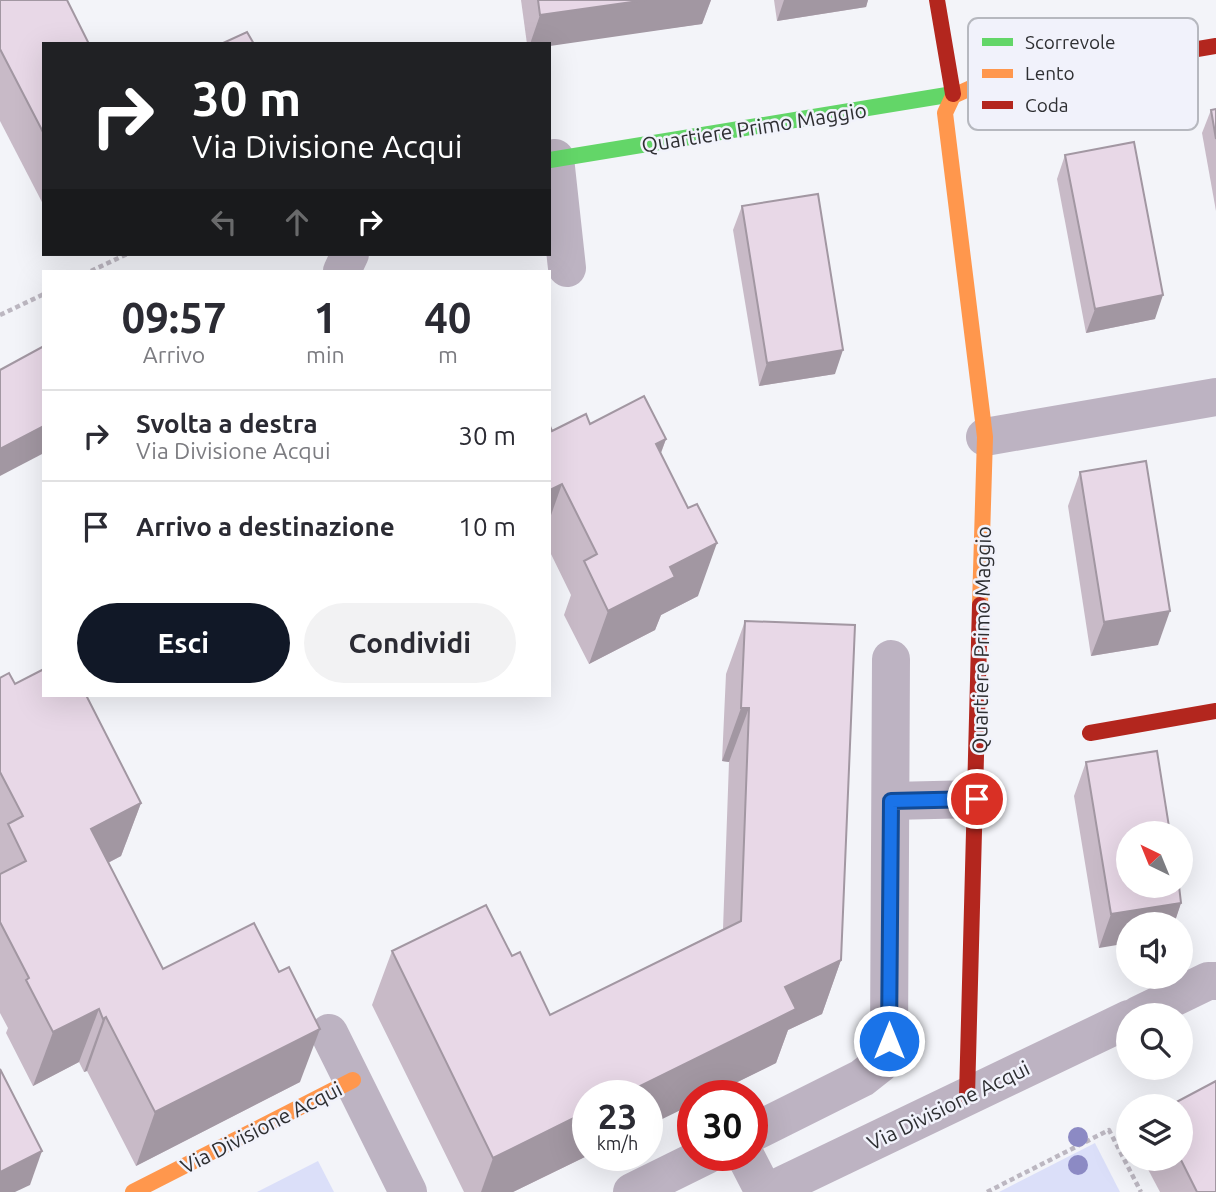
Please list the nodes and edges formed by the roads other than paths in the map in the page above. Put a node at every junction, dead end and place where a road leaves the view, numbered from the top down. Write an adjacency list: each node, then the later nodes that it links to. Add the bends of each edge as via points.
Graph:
1 (937, 0): 5 (street, Quartiere Primo Maggio)
2 (1216, 46): 3 (street, Quartiere Primo Maggio)
3 (1198, 49)
4 (968, 89): 5 (street, Quartiere Primo Maggio)
5 (953, 96): 6 (street, Quartiere Primo Maggio); 9 (street, Quartiere Primo Maggio, via 945,113)
6 (552, 159): 7 (street, Quartiere Primo Maggio)
7 (568, 268)
8 (1216, 397): 9 (street)
9 (985, 436): 13 (street, Quartiere Primo Maggio)
10 (891, 659): 14 (street)
11 (1216, 712): 12 (street)
12 (1090, 733)
13 (977, 799): 14 (street); 20 (street, Quartiere Primo Maggio)
14 (891, 801): 21 (street, via 889,1041 881,1063 862,1078)
15 (1216, 981): 16 (street)
16 (1163, 1003)
17 (1116, 1025): 20 (street, Via Divisione Acqui)
18 (329, 1032): 19 (street, Via Divisione Acqui)
19 (353, 1080): 24 (street, Via Divisione Acqui); 25 (street, Via Divisione Acqui)
20 (967, 1096): 27 (street, Via Divisione Acqui)
21 (768, 1125)
22 (677, 1170): 26 (street)
23 (754, 1171): 27 (street, Via Divisione Acqui)
24 (132, 1192)
25 (408, 1192)
26 (632, 1192)
27 (766, 1192)

